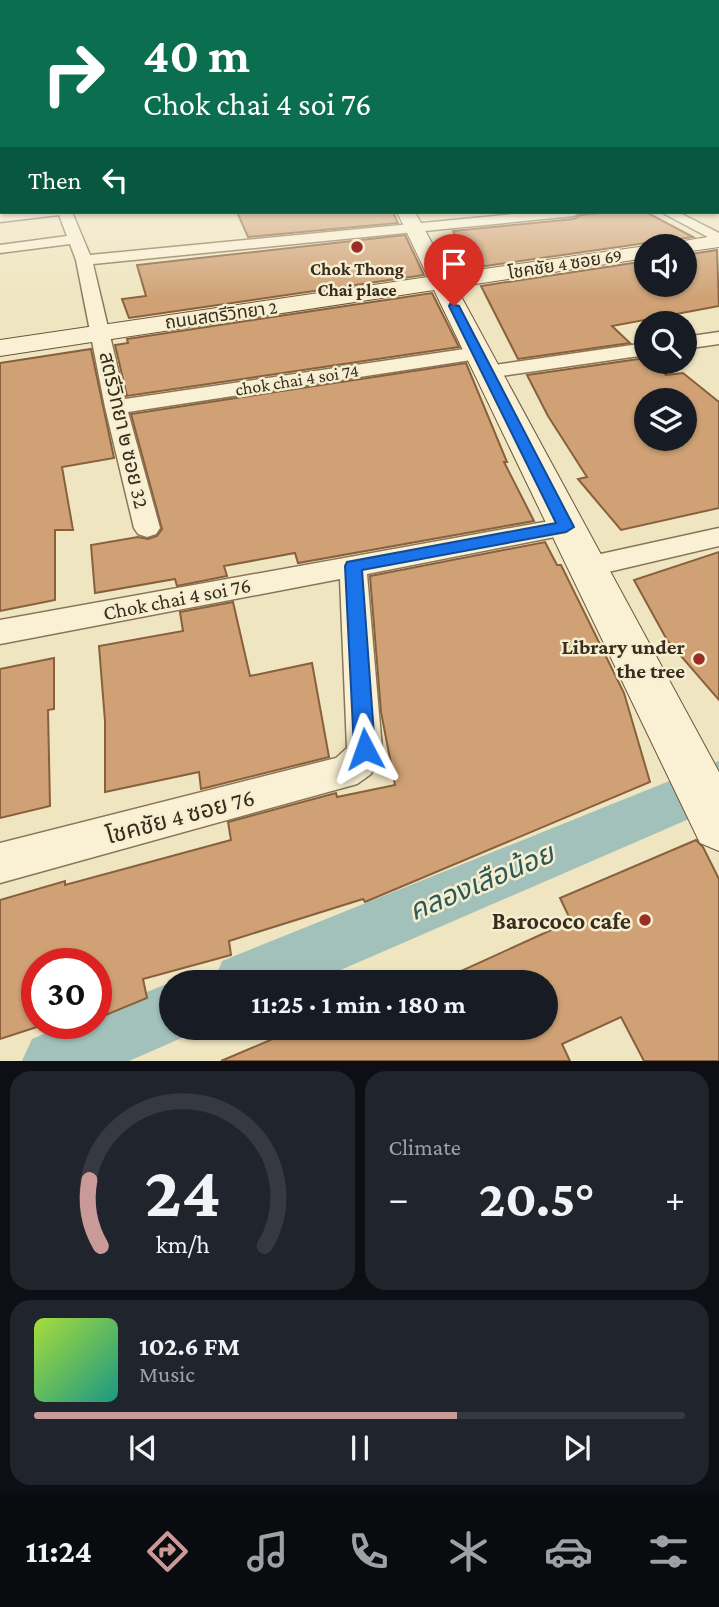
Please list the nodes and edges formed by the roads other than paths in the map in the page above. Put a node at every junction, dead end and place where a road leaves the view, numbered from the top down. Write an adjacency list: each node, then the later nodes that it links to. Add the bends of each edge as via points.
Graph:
1 (37, 214): 5 (street)
2 (66, 214): 7 (street, สตรีวิทยา ๒ ซอย 32)
3 (533, 214): 6 (street)
4 (672, 214): 8 (street)
5 (0, 218)
6 (410, 220): 12 (street); 13 (street)
7 (77, 239): 10 (street); 12 (street, สตรีวิทยา ๒ ซอย 32)
8 (719, 240): 9 (street)
9 (697, 244)
10 (0, 249)
11 (634, 254): 13 (street, โชคชัย 4 ซอย 69)
12 (84, 260): 14 (street, สตรีวิทยา ๒ ซอย 32)
13 (442, 282): 14 (street, ถนนสตรีวิทยา 2); 19 (street)
14 (101, 332): 17 (street, ถนนสตรีวิทยา 2); 20 (street, สตรีวิทยา ๒ ซอย 32)
15 (719, 338): 16 (street)
16 (697, 341)
17 (0, 348)
18 (634, 350): 19 (street, chok chai 4 soi 74)
19 (483, 363): 20 (street, chok chai 4 soi 74); 21 (street)
20 (116, 407): 22 (street, สตรีวิทยา ๒ ซอย 32)
21 (566, 527): 24 (street, Chok chai 4 soi 76); 25 (street)
22 (147, 528)
23 (719, 537): 25 (street)
24 (353, 566): 26 (street, Chok chai 4 soi 76); 27 (street, via 365,749)
25 (587, 567): 28 (street)
26 (0, 632)
27 (358, 763): 29 (street, โชคชัย 4 ซอย 76, via 344,772)
28 (718, 822)
29 (0, 863)

